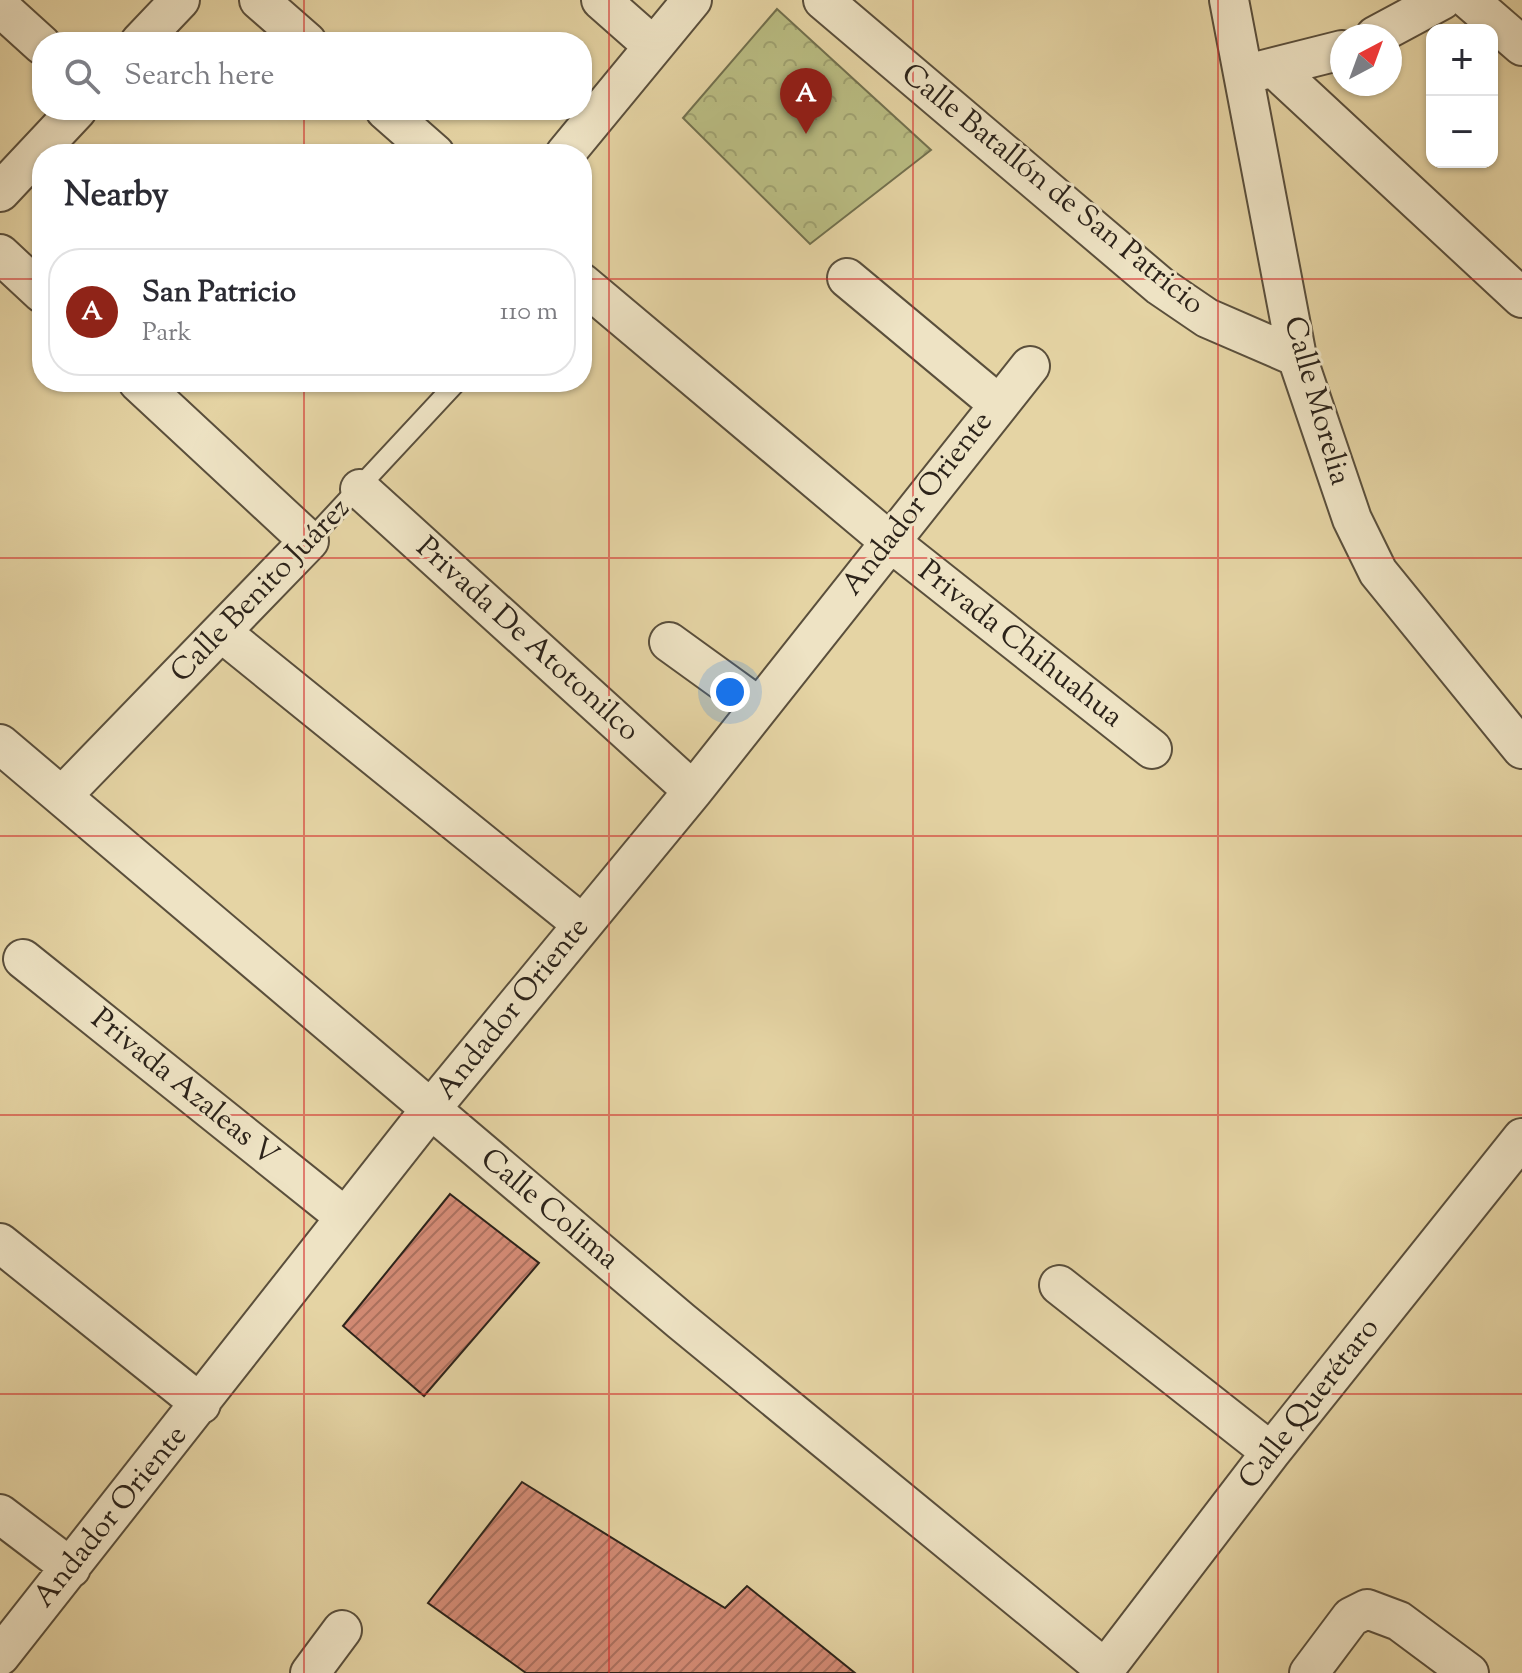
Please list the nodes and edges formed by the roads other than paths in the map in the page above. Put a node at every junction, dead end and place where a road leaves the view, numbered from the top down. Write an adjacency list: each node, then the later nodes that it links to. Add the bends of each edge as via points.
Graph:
1 (180, 0): 11 (street)
2 (259, 0): 12 (street)
3 (601, 0): 14 (street)
4 (692, 0): 14 (street)
5 (824, 0): 30 (street, Calle Batallón de San Patricio, via 1160,286 1207,318)
6 (1229, 0): 17 (street, Calle Morelia)
7 (1442, 0): 10 (street)
8 (1469, 0): 15 (street)
9 (0, 7): 13 (street)
10 (1397, 24)
11 (150, 32)
12 (296, 32)
13 (32, 36)
14 (652, 45): 22 (street)
15 (1522, 46)
16 (1330, 53): 17 (street)
17 (1259, 71): 29 (street, via 1324,118); 30 (street, Calle Morelia)
18 (68, 120): 20 (street)
19 (396, 120): 21 (street)
20 (45, 144)
21 (424, 144)
22 (573, 144)
23 (32, 158): 24 (street)
24 (0, 192)
25 (0, 254): 27 (street)
26 (847, 278): 34 (street)
27 (32, 284)
28 (592, 291): 37 (street, Privada Chihuahua)
29 (1522, 298)
30 (1297, 357): 43 (street, Calle Morelia, via 1352,519 1378,572)
31 (1030, 366): 34 (street, Andador Oriente)
32 (149, 392): 36 (street)
33 (448, 392): 35 (lane, Calle Benito Juárez)
34 (997, 403): 37 (street, Andador Oriente)
35 (360, 489): 36 (lane, Calle Benito Juárez); 44 (street, Privada De Atotonilco)
36 (309, 541): 38 (street, Calle Benito Juárez)
37 (889, 541): 40 (street, Andador Oriente); 42 (street, Privada Chihuahua)
38 (221, 632): 45 (street, Calle Benito Juárez); 46 (street)
39 (669, 642): 40 (street)
40 (759, 707): 44 (street, Andador Oriente)
41 (0, 744): 45 (street, Calle Colima)
42 (1152, 749)
43 (1522, 749)
44 (693, 791): 46 (street, Andador Oriente)
45 (62, 796): 48 (street, Calle Colima)
46 (582, 924): 48 (street, Andador Oriente)
47 (23, 959): 50 (street, Privada Azaleas V)
48 (430, 1110): 50 (street, Andador Oriente); 59 (street, Calle Colima)
49 (1522, 1138): 54 (street, Calle Querétaro)
50 (345, 1217): 53 (street, Andador Oriente)
51 (0, 1243): 53 (street)
52 (1059, 1285): 54 (street)
53 (201, 1404): 56 (street, Andador Oriente)
54 (1271, 1452): 59 (street, Calle Querétaro)
55 (0, 1514): 56 (street)
56 (71, 1568): 58 (street, Andador Oriente)
57 (342, 1630): 60 (street)
58 (0, 1656)
59 (1104, 1671)
60 (310, 1673)
61 (1309, 1673): 62 (street, via 1351,1617 1367,1609 1399,1621)
62 (1469, 1673)

